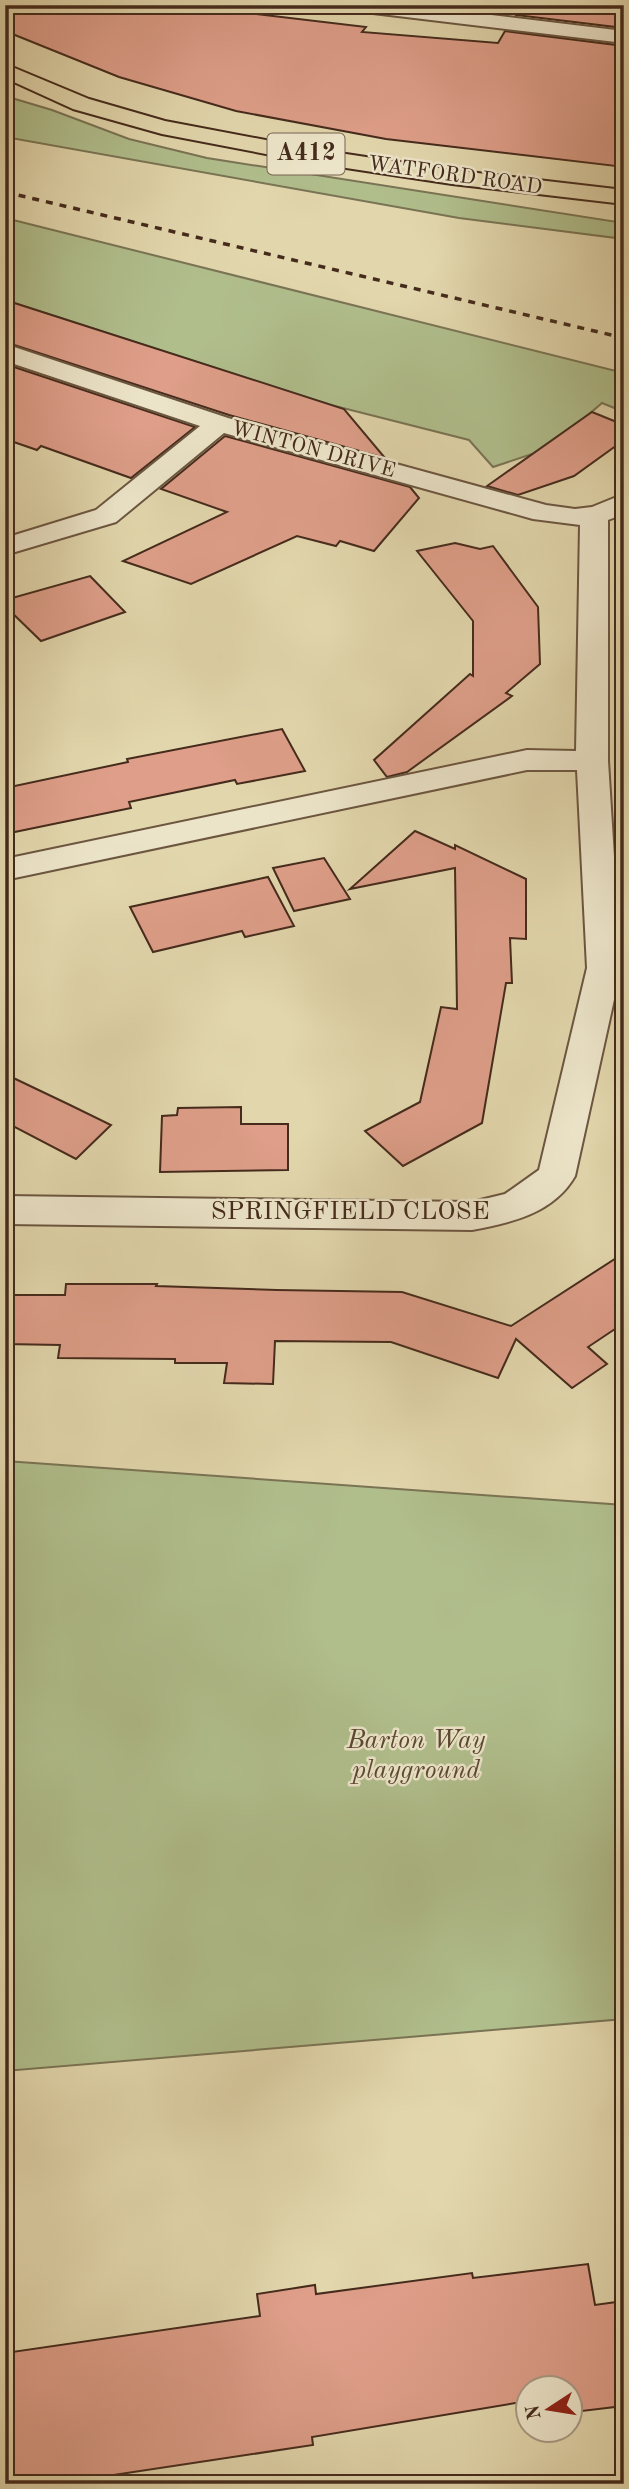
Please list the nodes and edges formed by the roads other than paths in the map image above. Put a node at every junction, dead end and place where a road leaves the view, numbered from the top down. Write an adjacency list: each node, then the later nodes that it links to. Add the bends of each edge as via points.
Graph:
1 (356, 5): 2 (street)
2 (624, 37)
3 (5, 70): 4 (main road, WATFORD ROAD / A412, via 80,104 163,127 313,156)
4 (624, 197)
5 (5, 352): 6 (street, WINTON DRIVE)
6 (219, 424): 8 (street, WINTON DRIVE, via 543,513); 9 (street, via 106,516)
7 (624, 502): 8 (street, WINTON DRIVE)
8 (594, 517): 10 (street, SPRINGFIELD CLOSE)
9 (5, 547)
10 (592, 761): 11 (street, via 527,760); 12 (street, SPRINGFIELD CLOSE, via 604,968 564,1151 556,1176 538,1195 510,1210 472,1216)
11 (5, 870)
12 (5, 1210)

